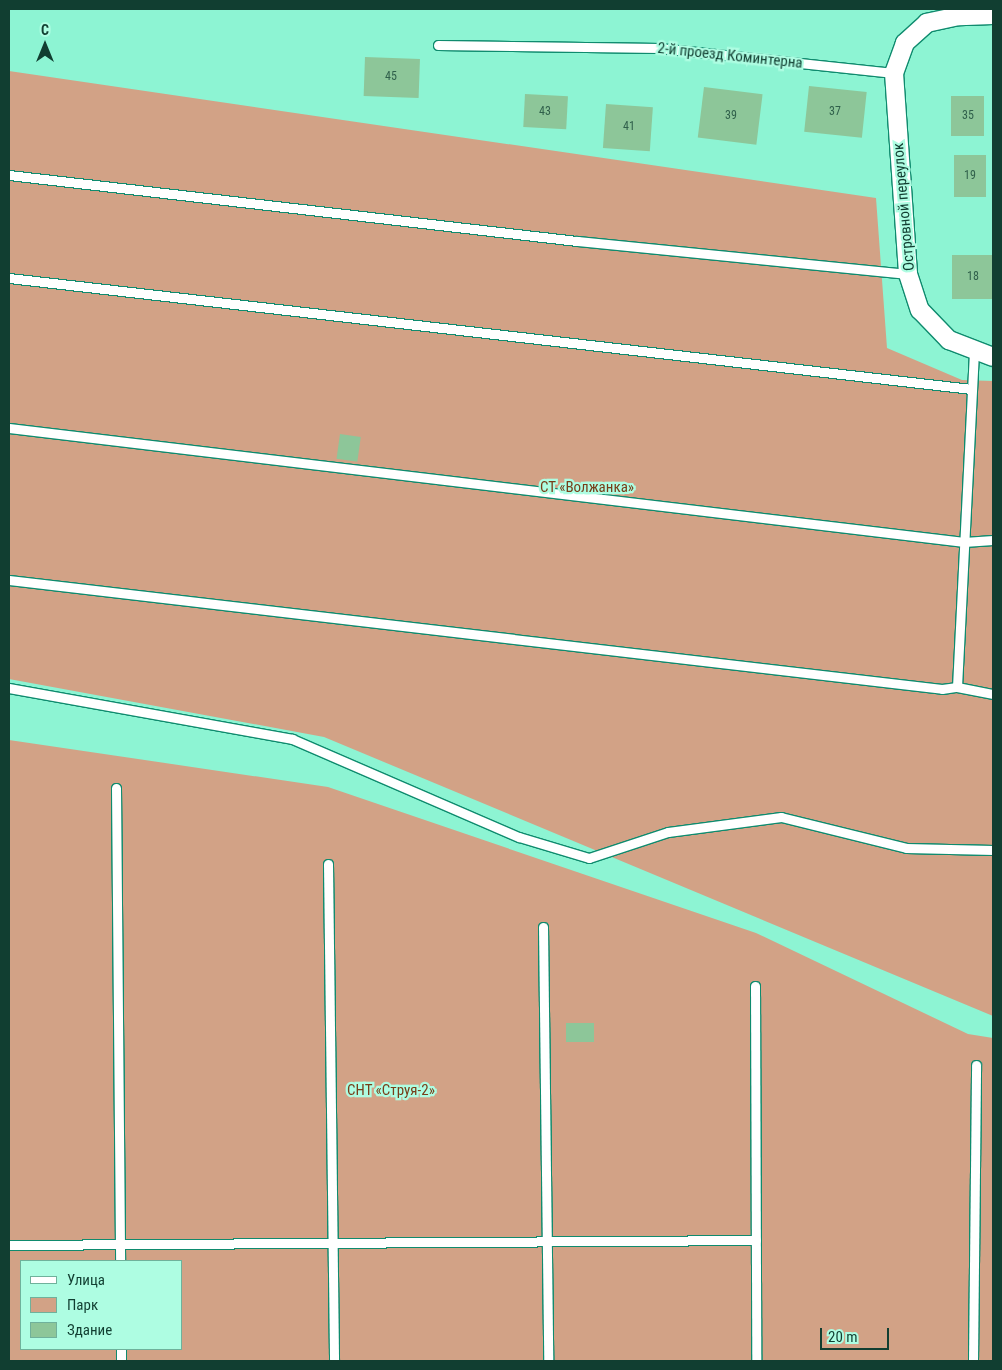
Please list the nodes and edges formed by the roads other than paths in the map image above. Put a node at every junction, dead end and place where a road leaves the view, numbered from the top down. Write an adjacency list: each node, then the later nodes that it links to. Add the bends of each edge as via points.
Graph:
1 (993, 15): 3 (street, via 959,16 927,24 905,43)
2 (438, 46): 3 (lane, 2-й проезд Коминтерна, via 659,48)
3 (894, 73): 5 (street, Островной переулок)
4 (9, 175): 5 (lane, via 577,241)
5 (908, 274): 7 (street, Островной переулок, via 920,310 949,340)
6 (9, 278): 9 (lane)
7 (974, 350): 8 (street, Островной переулок); 9 (lane)
8 (993, 357)
9 (972, 389): 12 (lane)
10 (9, 428): 12 (lane)
11 (993, 540): 12 (lane)
12 (964, 542): 14 (lane)
13 (9, 580): 14 (lane, via 942,689)
14 (957, 687): 16 (lane)
15 (9, 688): 18 (lane, via 292,739 519,838 589,858 668,832 781,817 906,848)
16 (993, 694)
17 (116, 788): 26 (lane)
18 (993, 850)
19 (328, 864): 25 (lane)
20 (542, 927): 24 (lane)
21 (755, 986): 23 (lane)
22 (976, 1065): 32 (lane)
23 (756, 1240): 24 (lane); 31 (lane)
24 (547, 1242): 25 (lane); 30 (lane)
25 (332, 1243): 26 (lane); 29 (lane)
26 (120, 1244): 27 (lane); 28 (lane)
27 (9, 1245)
28 (120, 1260)
29 (334, 1361)
30 (548, 1361)
31 (756, 1361)
32 (974, 1361)

